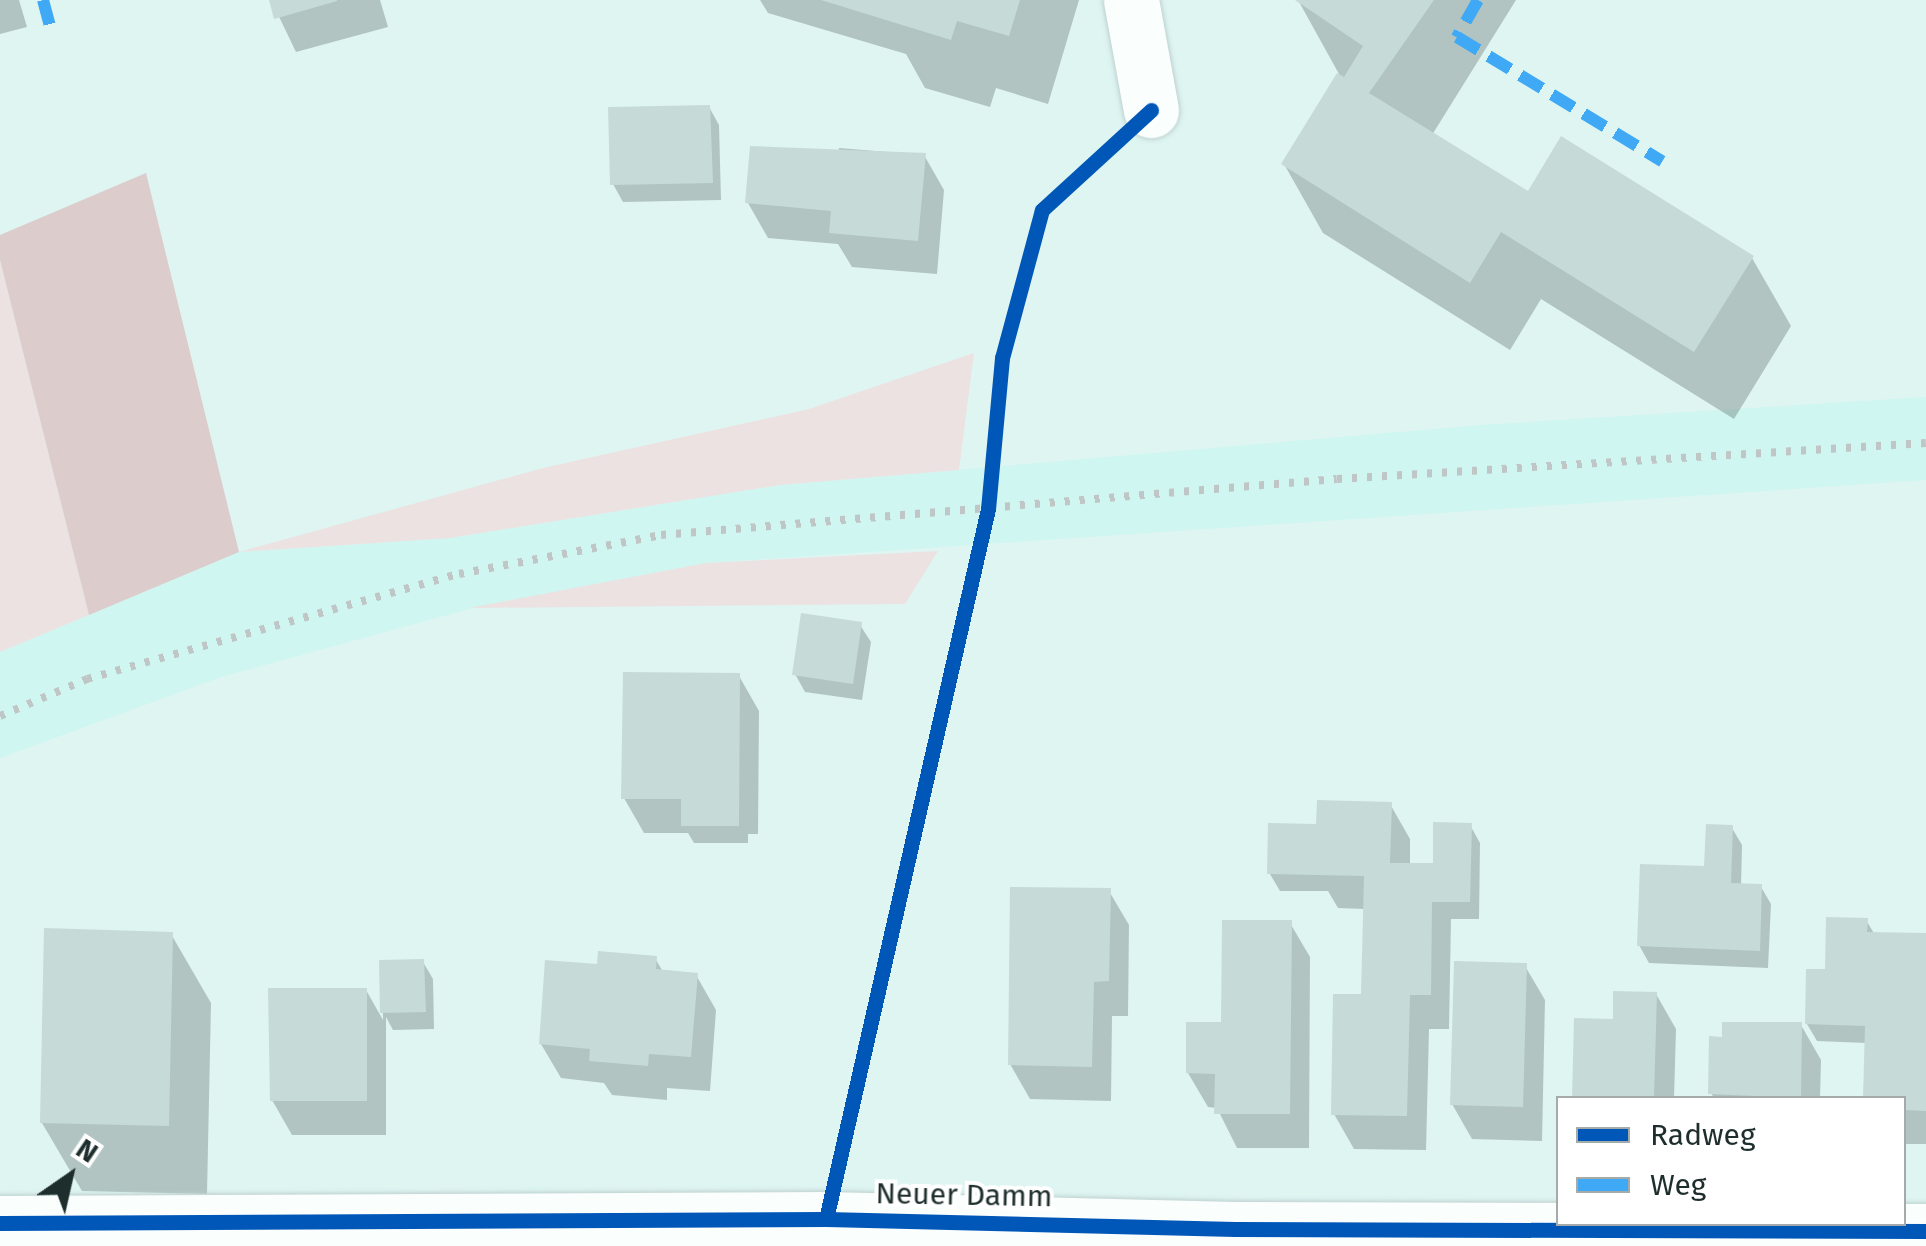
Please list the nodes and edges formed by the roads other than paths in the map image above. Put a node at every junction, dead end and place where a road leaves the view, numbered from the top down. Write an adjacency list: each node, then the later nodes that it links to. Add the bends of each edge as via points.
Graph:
1 (1131, 0): 2 (street)
2 (1152, 110)
3 (0, 1222): 5 (street, Neuer Damm)
4 (1926, 1231): 6 (street, Neuer Damm)
5 (83, 1235): 6 (street, Neuer Damm, via 826,1219)
6 (1235, 1238)

